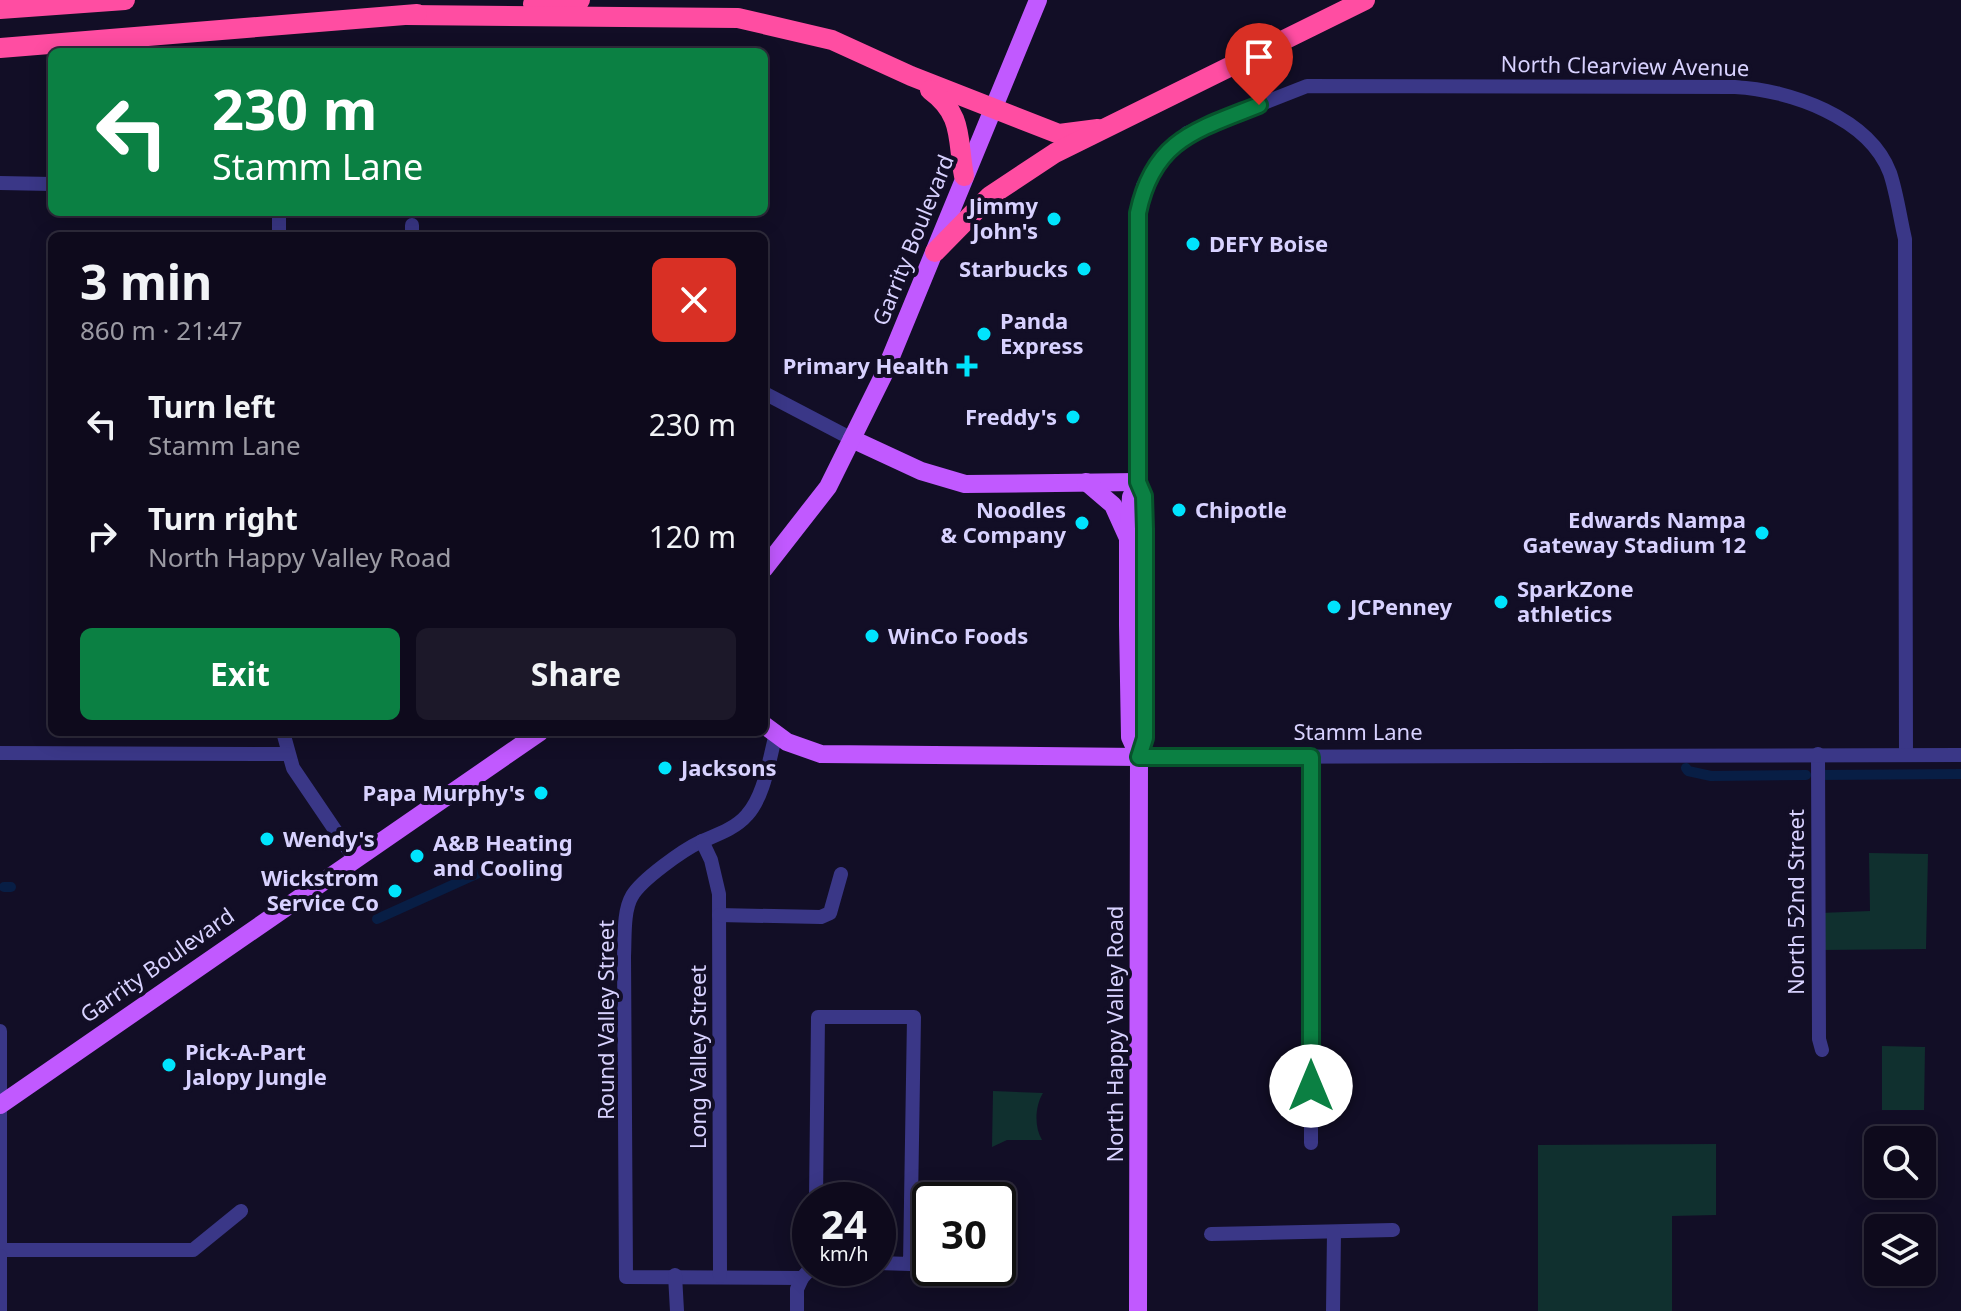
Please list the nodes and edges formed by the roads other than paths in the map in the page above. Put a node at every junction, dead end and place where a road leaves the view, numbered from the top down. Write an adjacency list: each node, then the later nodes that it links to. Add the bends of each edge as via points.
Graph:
1 (125, 0): 5 (highway)
2 (580, 0): 6 (highway)
3 (1038, 0): 9 (main road, Garrity Boulevard)
4 (1365, 0): 10 (highway)
5 (0, 9)
6 (407, 15): 7 (highway); 8 (highway, via 738,18 832,40)
7 (0, 48)
8 (911, 76): 9 (highway); 11 (highway, via 947,103 955,117)
9 (993, 109): 10 (highway, via 1059,134); 11 (main road, Garrity Boulevard)
10 (1098, 129): 15 (highway, via 1009,181)
11 (964, 176): 15 (main road, Garrity Boulevard)
12 (0, 183): 13 (street)
13 (48, 184)
14 (1138, 213): 19 (street, North Happy Valley Road); 28 (street, North Clearview Avenue, via 1143,186 1158,160 1187,133 1307,86 1739,87 1768,90 1838,116 1874,148 1889,171 1905,239)
15 (935, 252): 17 (main road, Garrity Boulevard)
16 (768, 395): 17 (street)
17 (852, 439): 18 (main road, via 921,471 965,484); 21 (main road, Garrity Boulevard, via 828,487)
18 (1086, 482): 19 (main road); 20 (main road, via 1113,505)
19 (1138, 482): 20 (main road, North Happy Valley Road, via 1131,497); 30 (main road, North Happy Valley Road, via 1144,496 1145,696 1145,738)
20 (1128, 536): 30 (main road, North Happy Valley Road, via 1130,737)
21 (768, 564)
22 (770, 730): 30 (main road, Stamm Lane, via 821,754); 32 (street, Round Valley Street, via 757,799 748,814)
23 (284, 736): 26 (street)
24 (534, 736): 33 (main road, Garrity Boulevard)
25 (0, 753): 26 (street)
26 (286, 754): 33 (street)
27 (1818, 754): 28 (street, Stamm Lane); 31 (street, Stamm Lane); 37 (street, North 52nd Street)
28 (1906, 755): 29 (street, Stamm Lane)
29 (1961, 755)
30 (1139, 757): 31 (street, Stamm Lane); 55 (main road, North Happy Valley Road)
31 (1311, 757): 39 (street)
32 (702, 841): 35 (street, Long Valley Street, via 711,860); 49 (street, Round Valley Street, via 632,896 624,956 626,1277)
33 (354, 858): 38 (main road, Garrity Boulevard)
34 (841, 874): 35 (street, via 830,913 821,917)
35 (719, 915): 50 (street, Long Valley Street)
36 (0, 1031): 38 (street)
37 (1822, 1050)
38 (1, 1104): 45 (street)
39 (1311, 1143)
40 (816, 1182): 47 (street, via 818,1017 914,1017 910,1264)
41 (241, 1211): 45 (street, via 193,1250)
42 (1393, 1230): 43 (street)
43 (1334, 1232): 44 (street); 56 (street)
44 (1211, 1234)
45 (0, 1248)
46 (0, 1256): 52 (street)
47 (896, 1264)
48 (792, 1273): 50 (street)
49 (675, 1275): 50 (street); 53 (street)
50 (720, 1276)
51 (799, 1286): 54 (street)
52 (0, 1311)
53 (677, 1311)
54 (797, 1311)
55 (1138, 1311)
56 (1333, 1311)

